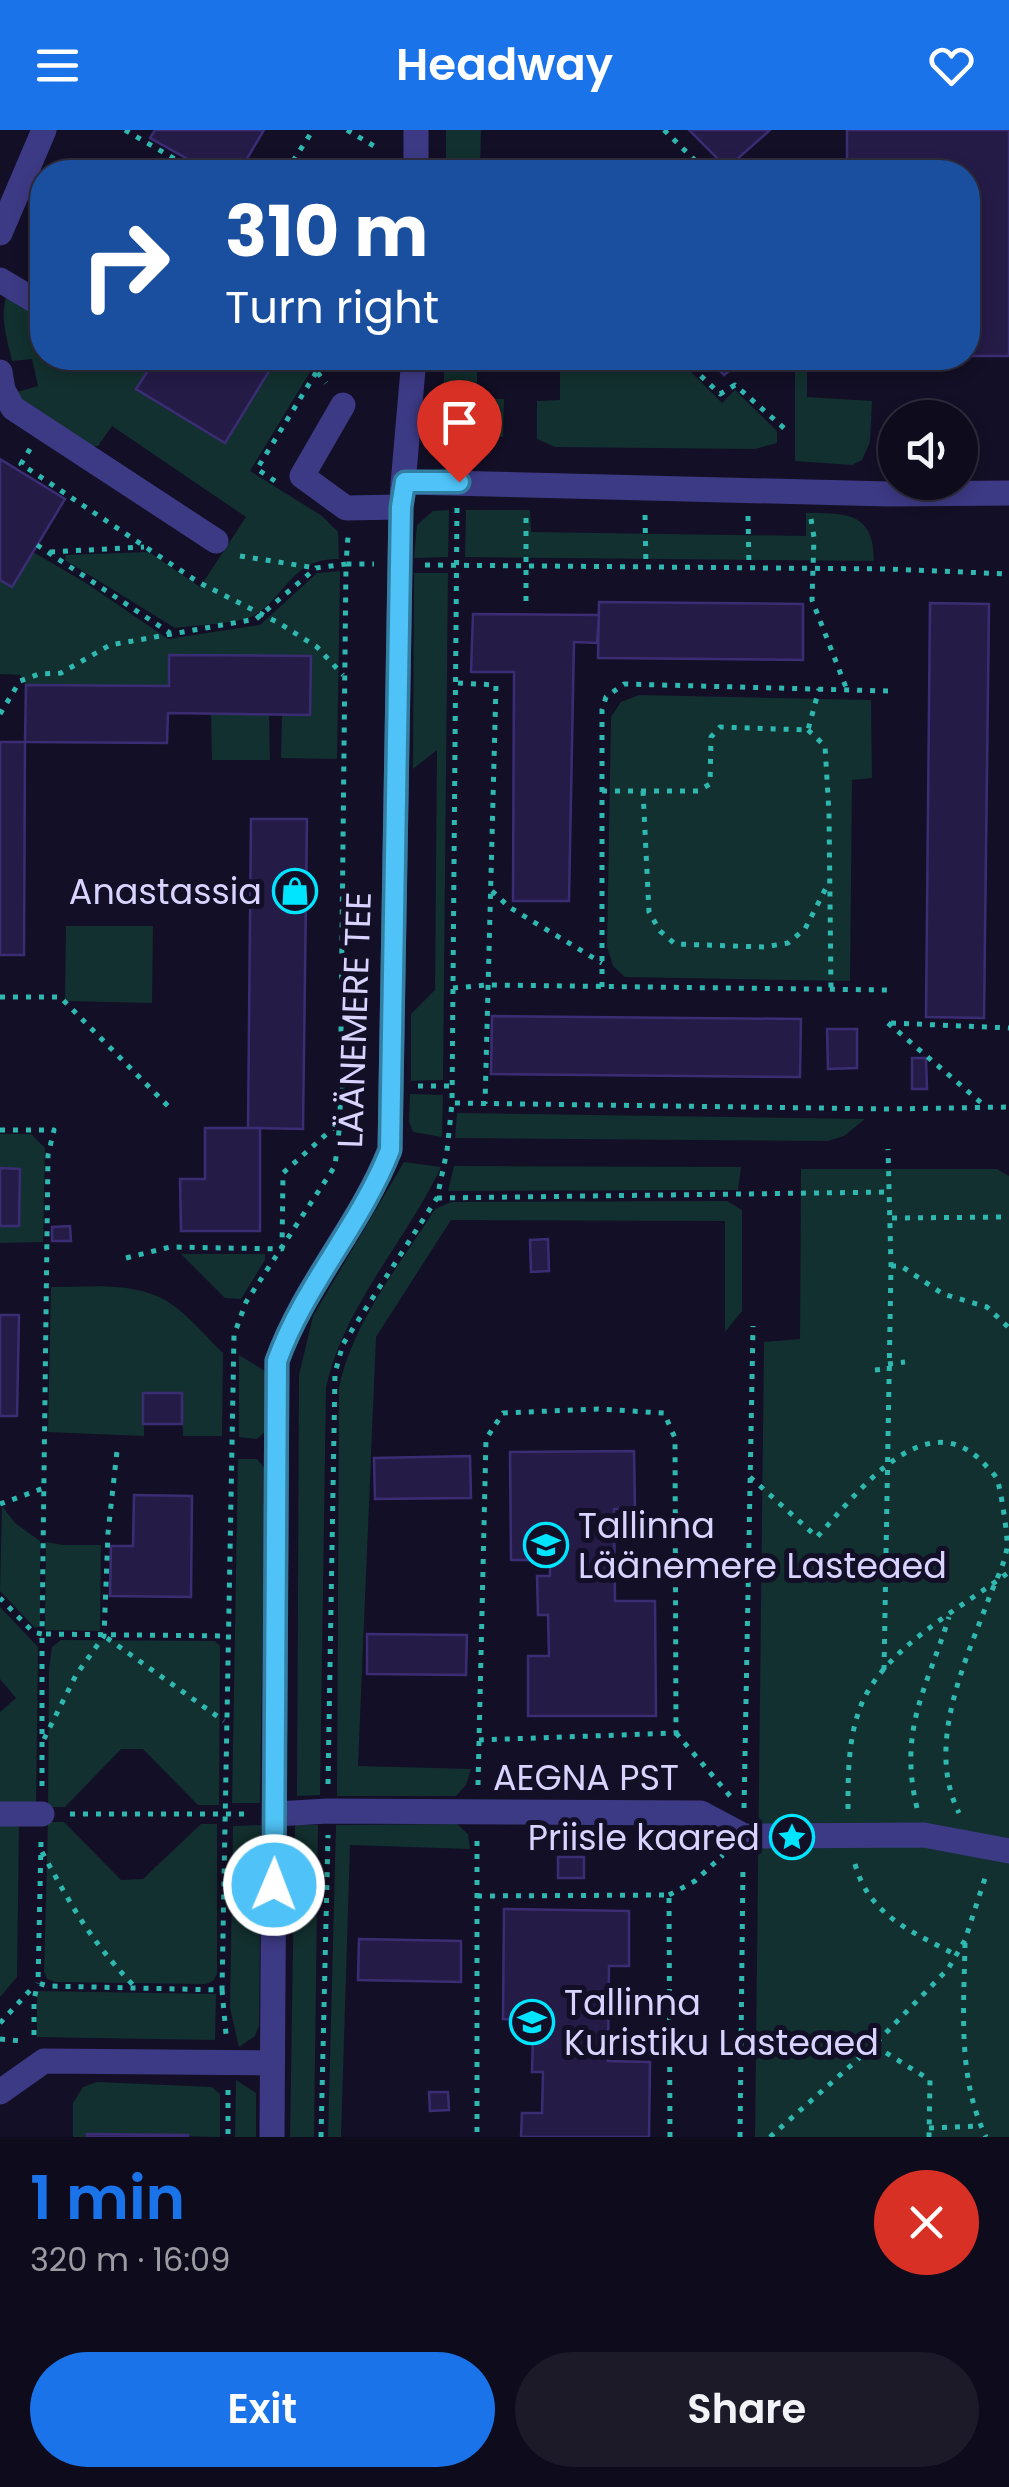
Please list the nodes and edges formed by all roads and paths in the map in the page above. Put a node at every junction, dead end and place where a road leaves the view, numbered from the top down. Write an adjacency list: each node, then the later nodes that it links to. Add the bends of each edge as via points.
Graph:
1 (44, 130): 8 (street)
2 (124, 130): 9 (path)
3 (313, 130): 10 (path)
4 (348, 130): 7 (path)
5 (416, 130): 11 (street)
6 (664, 130): 12 (path)
7 (379, 148)
8 (31, 160)
9 (176, 160)
10 (294, 160)
11 (416, 160)
12 (694, 160)
13 (30, 163): 14 (street)
14 (0, 233)
15 (0, 280): 16 (street)
16 (30, 299)
17 (314, 370): 21 (path)
18 (413, 370): 30 (street, LÄÄNEMERE TEE)
19 (695, 370): 23 (path, via 720,394 735,385)
20 (1, 385): 33 (street, via 13,408)
21 (343, 405): 32 (street, via 302,476)
22 (434, 417): 25 (path, via 442,437 458,444)
23 (785, 429)
24 (30, 448): 35 (path, via 21,464)
25 (459, 482): 26 (street); 30 (street); 46 (path)
26 (526, 484): 27 (street); 42 (path)
27 (645, 488): 28 (street); 38 (path)
28 (748, 490): 29 (street); 39 (path)
29 (806, 492): 31 (street); 48 (path, via 814,537 812,600)
30 (403, 494): 32 (street); 104 (street, LÄÄNEMERE TEE, via 390,1150 277,1361)
31 (1009, 494)
32 (351, 508): 37 (path, via 346,564)
33 (216, 541): 37 (path, via 238,556)
34 (37, 545): 36 (path)
35 (146, 547): 36 (path); 43 (path)
36 (47, 552): 44 (path)
37 (316, 568): 43 (path)
38 (646, 568)
39 (749, 568)
40 (889, 568): 41 (path)
41 (1009, 574)
42 (526, 600)
43 (261, 614): 44 (path); 45 (path, via 317,647)
44 (173, 634): 50 (path, via 110,644 61,673 20,681)
45 (345, 677)
46 (458, 683): 55 (path, via 496,685); 59 (path)
47 (819, 689): 48 (path); 51 (path); 52 (path, via 624,684 606,696 602,710)
48 (848, 690): 49 (path)
49 (888, 691)
50 (0, 714)
51 (808, 730): 53 (path, via 720,726 711,737 710,784 698,791); 54 (path, via 824,746)
52 (602, 791): 53 (path); 56 (path)
53 (643, 791): 54 (path, via 649,912 675,944 788,943 811,920)
54 (829, 882): 60 (path)
55 (490, 889): 56 (path); 57 (path)
56 (602, 964): 58 (path)
57 (488, 985): 58 (path); 59 (path); 65 (path)
58 (602, 986): 60 (path)
59 (454, 988): 64 (path)
60 (831, 989): 61 (path)
61 (888, 990)
62 (0, 997): 66 (path, via 60,997)
63 (1009, 1028): 68 (path, via 888,1023)
64 (452, 1103): 65 (path); 73 (path)
65 (485, 1104): 68 (path)
66 (168, 1106)
67 (1009, 1107): 68 (path)
68 (987, 1108)
69 (340, 1122): 76 (path, via 283,1174 282,1248 170,1247)
70 (0, 1130): 86 (path, via 54,1130 48,1154)
71 (888, 1149): 72 (path)
72 (891, 1192): 73 (path); 75 (path)
73 (437, 1198): 99 (path, via 343,1344 335,1373)
74 (1009, 1217): 75 (path)
75 (892, 1218): 77 (path)
76 (126, 1258)
77 (892, 1266): 79 (path, via 943,1294 988,1307); 81 (path)
78 (753, 1326): 85 (path)
79 (1009, 1328)
80 (905, 1362): 81 (path)
81 (888, 1367): 82 (path); 84 (path)
82 (875, 1370)
83 (116, 1451): 93 (path)
84 (887, 1462): 85 (path, via 816,1536); 89 (path, via 920,1444 949,1443 976,1454 997,1478 1007,1546); 94 (path)
85 (750, 1476): 96 (path, via 744,1812)
86 (44, 1488): 87 (path); 92 (path)
87 (0, 1504)
88 (1009, 1572): 89 (path)
89 (994, 1582): 91 (path); 109 (path, via 954,1697 947,1767 954,1802)
90 (0, 1598): 92 (path)
91 (949, 1617): 94 (path); 106 (path, via 913,1720 913,1790)
92 (42, 1634): 93 (path); 98 (path)
93 (104, 1636): 95 (path); 95 (path, via 227,1636); 98 (path)
94 (884, 1670): 105 (path, via 860,1706 852,1736)
95 (226, 1722): 103 (path)
96 (676, 1734): 97 (path); 97 (path, via 675,1438 664,1414 598,1409 504,1413 486,1439)
97 (479, 1740): 100 (path)
98 (43, 1741): 102 (path)
99 (328, 1811): 100 (street, AEGNA PST); 104 (street, AEGNA PST); 124 (path)
100 (477, 1811): 107 (street, AEGNA PST, via 701,1813); 110 (path)
101 (0, 1814): 102 (street)
102 (42, 1814): 103 (path); 108 (path)
103 (224, 1814): 115 (path, via 222,1990)
104 (276, 1814): 119 (street, LÄÄNEMERE TEE)
105 (848, 1835): 106 (street, AEGNA PST); 107 (street, AEGNA PST); 113 (path, via 861,1886 893,1921)
106 (924, 1835): 109 (street, AEGNA PST)
107 (744, 1836): 111 (path); 127 (path)
108 (41, 1849): 114 (path); 115 (path, via 80,1923)
109 (992, 1849): 112 (path)
110 (477, 1896): 111 (path); 125 (path)
111 (669, 1896): 126 (path)
112 (965, 1940): 113 (path); 121 (path, via 968,2087)
113 (956, 1955): 118 (path)
114 (38, 1983): 115 (path); 116 (path); 117 (path, via 34,2042)
115 (136, 1988)
116 (0, 2024)
117 (0, 2039)
118 (874, 2045): 122 (path, via 930,2080); 128 (path)
119 (272, 2063): 120 (street, via 44,2061); 123 (street, LÄÄNEMERE TEE)
120 (0, 2092)
121 (980, 2126): 122 (path); 130 (path)
122 (928, 2128): 129 (path)
123 (272, 2137)
124 (321, 2137)
125 (477, 2137)
126 (670, 2137)
127 (740, 2137)
128 (770, 2137)
129 (929, 2137)
130 (986, 2137)

